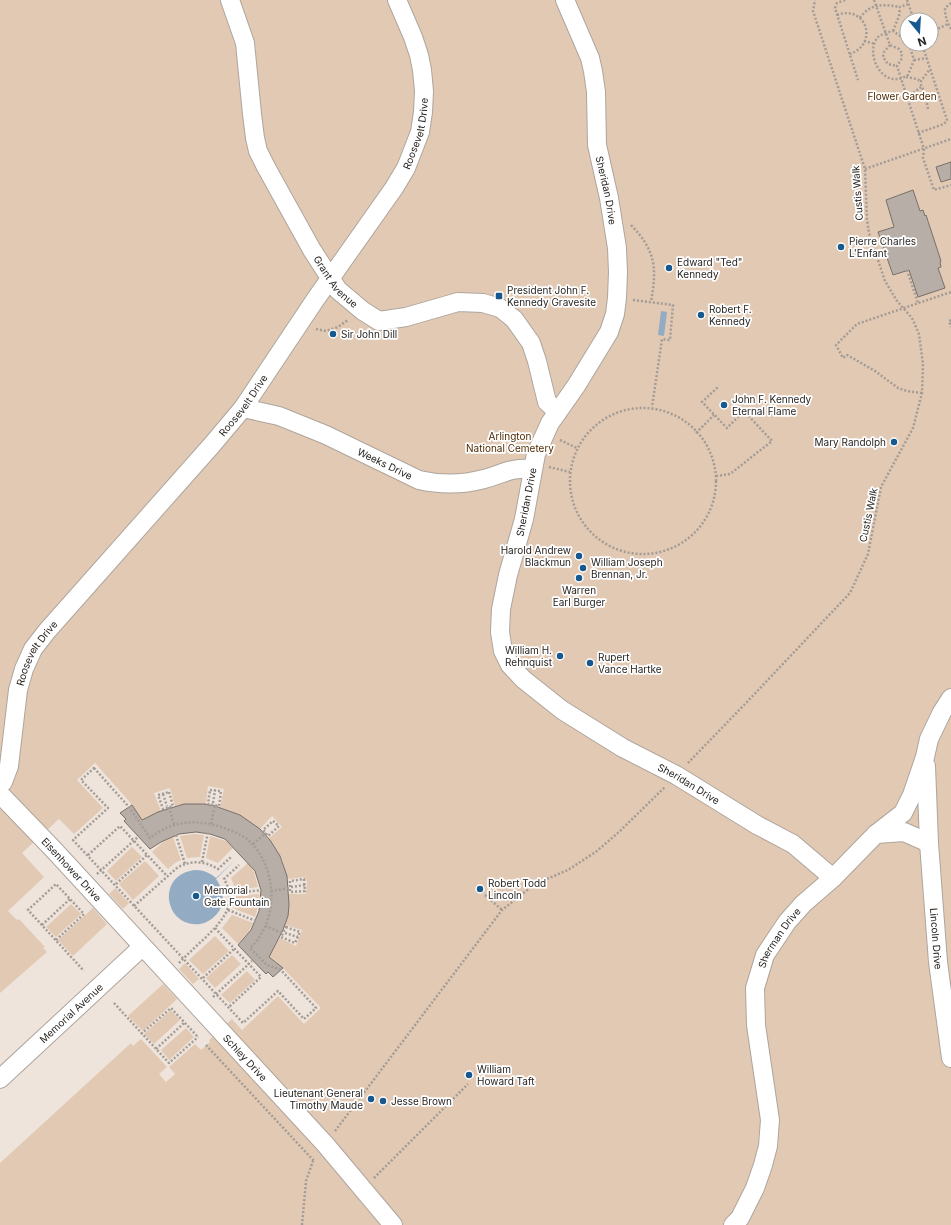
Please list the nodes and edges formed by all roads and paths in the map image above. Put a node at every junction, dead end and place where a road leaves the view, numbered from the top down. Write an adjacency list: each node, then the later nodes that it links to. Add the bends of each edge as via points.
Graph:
1 (230, 0): 47 (street, Grant Avenue, via 245,44 258,151 312,250)
2 (397, 0): 47 (street, Roosevelt Drive, via 413,37 422,70 420,132 406,168)
3 (565, 0): 61 (street, Sheridan Drive, via 592,62 596,92 597,145 612,212 618,272 615,314 609,332)
4 (815, 0): 41 (path, Custis Walk, via 813,11)
5 (845, 0): 13 (path, via 836,3)
6 (874, 0): 10 (path)
7 (907, 0): 9 (path)
8 (950, 2): 15 (path, via 945,8)
9 (908, 4): 11 (path); 12 (path)
10 (876, 5): 11 (path); 14 (path); 19 (path)
11 (900, 7): 18 (path)
12 (911, 12)
13 (837, 15): 14 (path, via 847,13); 26 (path)
14 (860, 18): 21 (path, via 867,29)
15 (948, 24): 16 (path); 17 (path)
16 (939, 28)
17 (951, 29)
18 (893, 31): 19 (path); 20 (path)
19 (886, 33): 22 (path, via 879,36); 23 (path)
20 (899, 35)
21 (864, 41): 22 (path); 26 (path, via 860,48)
22 (875, 44): 32 (path, via 874,58 880,71 891,80)
23 (890, 45): 29 (path, via 899,48 902,53 901,60); 29 (path, via 883,57 888,64)
24 (912, 52): 28 (path)
25 (925, 52): 27 (path)
26 (850, 54): 33 (path)
27 (927, 58): 28 (path); 30 (path)
28 (914, 60): 31 (path)
29 (896, 66): 32 (path)
30 (930, 69): 34 (path); 38 (path, via 948,120 944,124)
31 (906, 77): 32 (path); 34 (path)
32 (900, 78): 36 (path)
33 (858, 80)
34 (921, 81): 35 (path)
35 (921, 87): 36 (path); 37 (path)
36 (907, 98): 38 (path)
37 (928, 109)
38 (918, 133): 40 (path)
39 (951, 139): 40 (path)
40 (924, 149): 41 (path); 42 (path, via 922,158 934,190)
41 (865, 169): 45 (path, Custis Walk, via 866,220)
42 (951, 185)
43 (630, 224): 50 (path, via 645,243 653,262 655,278)
44 (889, 253): 45 (path)
45 (877, 257): 53 (path, Custis Walk, via 885,281)
46 (907, 270): 51 (path)
47 (331, 279): 52 (street, Grant Avenue, via 338,290); 60 (street, Roosevelt Drive)
48 (951, 292): 51 (path)
49 (629, 299): 50 (path)
50 (651, 302): 59 (path, via 674,305 670,340 662,339)
51 (918, 303): 53 (path)
52 (357, 307): 56 (path, via 346,322 338,327 326,331); 61 (street, Grant Avenue, via 379,321 406,317 458,302 483,303 500,308 514,319 530,343 538,361 547,402)
53 (905, 308): 58 (path, Custis Walk, via 912,318 920,340); 58 (path, via 857,324 836,345 843,358 847,355 853,358 898,388)
54 (951, 320): 55 (path)
55 (951, 327)
56 (312, 328)
57 (718, 387): 62 (path, via 702,402)
58 (922, 393): 71 (path, Custis Walk, via 913,428 881,487 868,554 850,593)
59 (652, 407): 63 (path, via 674,414); 65 (path, via 627,410 609,417 590,431)
60 (242, 408): 66 (street, Weeks Drive, via 279,416 319,432 419,480 436,484 462,484 520,468); 72 (street, Roosevelt Drive, via 34,649 24,669 18,690 9,766)
61 (558, 412): 66 (street, Sheridan Drive, via 545,432 536,454)
62 (714, 415): 63 (path); 68 (path, via 727,428 744,412 772,441 730,474)
63 (696, 433): 68 (path, via 711,452)
64 (562, 441): 65 (path)
65 (577, 448): 67 (path)
66 (538, 468): 67 (path); 71 (street, Sheridan Drive, via 501,609 500,638 504,655 523,679 562,710)
67 (570, 472): 68 (path, via 575,507 589,530 612,547 630,553 644,554 676,547 696,533 712,506 717,487)
68 (716, 476)
69 (951, 698): 70 (street, Sherman Drive, via 929,738)
70 (925, 757): 82 (street, Sherman Drive, via 903,813); 86 (street, Lincoln Drive)
71 (671, 780): 97 (street, Sheridan Drive, via 793,844); 110 (path, Custis Walk, via 597,851 568,870 535,884)
72 (0, 784)
73 (216, 790): 76 (path); 76 (path, via 221,791 219,806); 76 (path, via 210,790 208,804)
74 (0, 794): 118 (street, Eisenhower Drive)
75 (163, 794): 77 (path); 77 (path, via 168,792 172,806); 77 (path, via 158,795 162,809)
76 (214, 804): 78 (path)
77 (168, 806): 79 (path)
78 (211, 824): 79 (path, via 190,822); 87 (path, via 237,833)
79 (174, 825): 88 (path, via 150,838 129,807 94,768 81,780 108,808 74,840)
80 (208, 832): 91 (path)
81 (266, 833): 81 (path, via 263,830 273,820 279,826 268,836); 87 (path)
82 (876, 834): 86 (street, via 904,832); 97 (street, Sherman Drive)
83 (176, 835): 92 (path)
84 (138, 836): 85 (path)
85 (134, 841): 88 (path, via 120,826); 89 (path); 94 (path)
86 (929, 843): 122 (street, Lincoln Drive)
87 (253, 844): 102 (path, via 266,867)
88 (88, 855): 94 (path)
89 (147, 855): 95 (path); 98 (path)
90 (231, 858): 91 (path, via 218,869)
91 (202, 862): 92 (path)
92 (185, 864): 95 (path)
93 (239, 865): 103 (path, via 224,879)
94 (102, 870): 96 (path); 98 (path)
95 (167, 876): 107 (path)
96 (94, 877)
97 (833, 878): 145 (street, Sherman Drive, via 787,922 765,955 755,988 756,1025 770,1120 768,1146 754,1188 740,1218)
98 (116, 884): 107 (path)
99 (305, 885): 100 (path); 100 (path, via 305,891 290,892); 100 (path, via 304,880 290,881)
100 (291, 888): 102 (path)
101 (262, 890): 103 (path)
102 (271, 890): 113 (path, via 272,908)
103 (229, 894): 109 (path)
104 (74, 895): 106 (path)
105 (485, 895): 110 (path)
106 (70, 899): 112 (path); 112 (path, via 56,884 28,910); 117 (path, via 84,914)
107 (135, 906): 108 (path); 120 (path)
108 (131, 909)
109 (228, 910): 111 (path); 114 (path)
110 (502, 910): 139 (path, Custis Walk)
111 (256, 921)
112 (42, 925): 117 (path)
113 (266, 926): 115 (path); 130 (path, via 250,948 267,965 281,970 316,1008 304,1019 278,991 243,1023)
114 (215, 928): 119 (path); 120 (path)
115 (284, 933): 116 (path); 116 (path, via 282,937 295,943); 116 (path, via 287,927 300,932)
116 (298, 937)
117 (56, 940): 125 (path)
118 (142, 947): 137 (street, Memorial Avenue); 144 (street, Schley Drive, via 325,1144)
119 (234, 949): 124 (path); 126 (path)
120 (184, 958): 123 (path); 126 (path)
121 (252, 961): 124 (path)
122 (945, 962): 136 (street, Lincoln Drive)
123 (177, 964)
124 (249, 964): 127 (path); 130 (path, via 261,977)
125 (84, 971)
126 (202, 978): 127 (path)
127 (216, 993): 128 (path); 130 (path)
128 (209, 1000)
129 (114, 1003): 133 (path)
130 (229, 1007)
131 (188, 1019): 132 (path)
132 (184, 1022): 133 (path, via 171,1008); 135 (path); 135 (path, via 198,1038 169,1063)
133 (141, 1034): 135 (path)
134 (206, 1046): 141 (path)
135 (156, 1048)
136 (951, 1058)
137 (0, 1079)
138 (468, 1084): 142 (path)
139 (332, 1137)
140 (316, 1156): 141 (path)
141 (314, 1161): 143 (path, via 306,1181)
142 (380, 1173)
143 (302, 1225)
144 (393, 1225)
145 (733, 1225)

